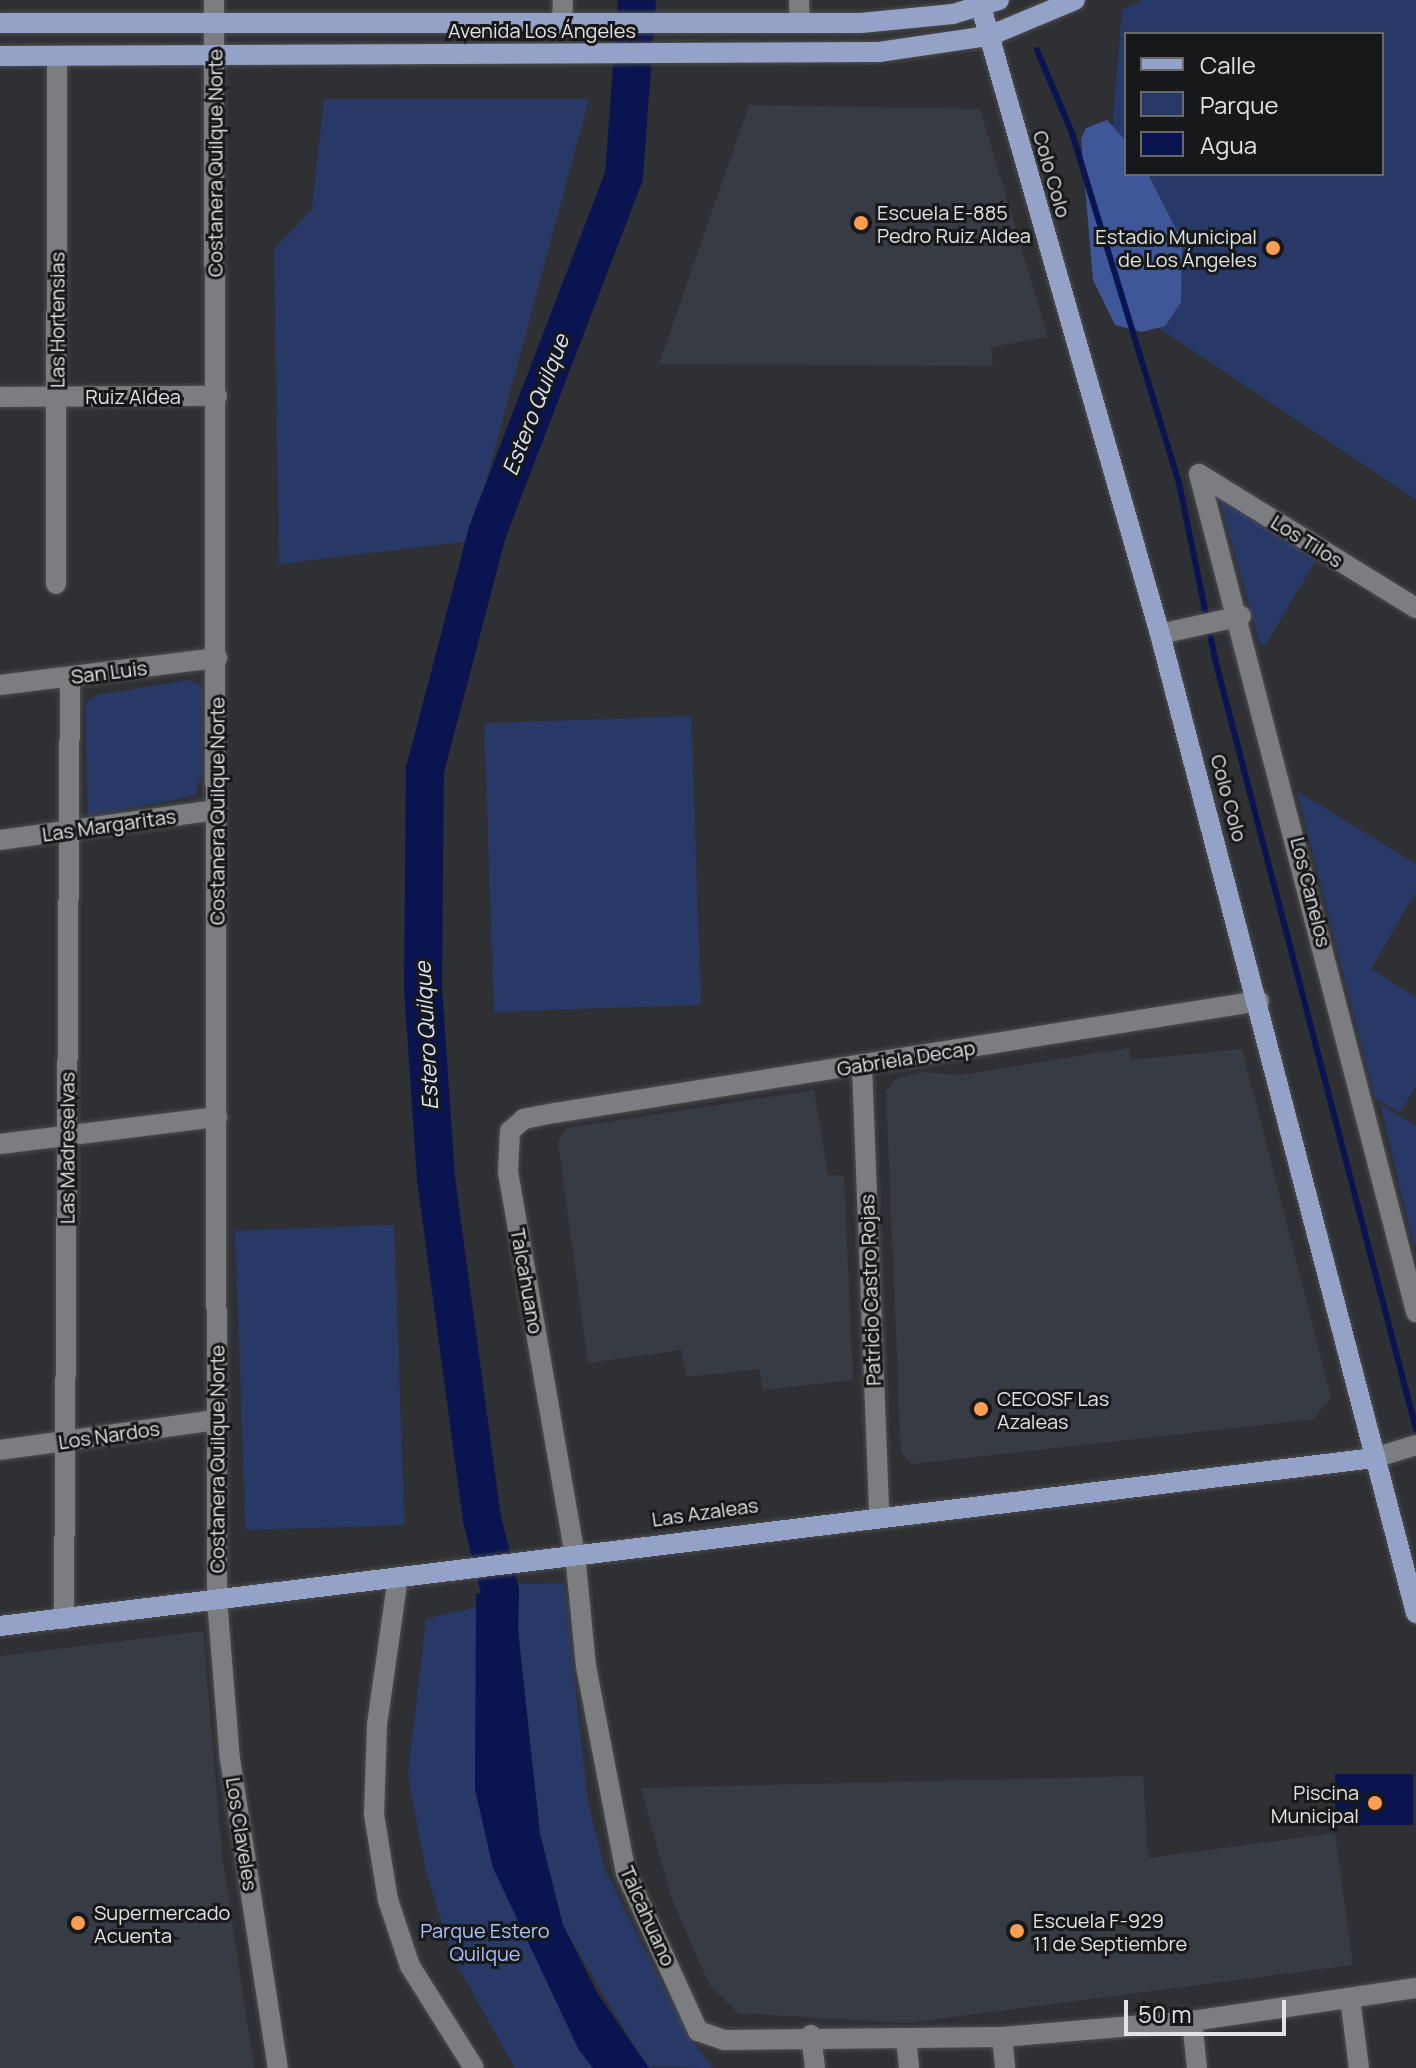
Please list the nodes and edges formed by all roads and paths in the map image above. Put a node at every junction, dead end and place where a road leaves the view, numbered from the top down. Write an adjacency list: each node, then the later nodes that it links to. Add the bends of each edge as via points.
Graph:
1 (214, 0): 7 (street, Costanera Quilque Norte)
2 (563, 0): 9 (street)
3 (799, 0): 8 (street)
4 (1075, 0): 10 (main road, Avenida Los Ángeles)
5 (986, 2): 8 (main road, Avenida Los Ángeles, via 895,22); 10 (main road, Colo Colo)
6 (0, 23): 7 (main road, Avenida Los Ángeles)
7 (214, 23): 9 (main road, Avenida Los Ángeles); 11 (street, Costanera Quilque Norte)
8 (800, 23): 9 (main road, Avenida Los Ángeles)
9 (562, 24)
10 (989, 36): 11 (main road, Avenida Los Ángeles, via 879,52); 21 (main road, Colo Colo)
11 (214, 55): 13 (main road, Avenida Los Ángeles); 14 (street, Costanera Quilque Norte)
12 (0, 56): 13 (main road, Avenida Los Ángeles)
13 (57, 56): 16 (street, Las Hortensias)
14 (217, 396): 16 (street, Ruiz Aldea); 22 (street, Costanera Quilque Norte)
15 (0, 397): 16 (street, Ruiz Aldea)
16 (57, 397): 18 (street, Las Hortensias)
17 (1199, 474): 19 (street, Los Tilos); 20 (street, Los Canelos)
18 (56, 584)
19 (1416, 608)
20 (1241, 616): 21 (street); 34 (street, Los Canelos)
21 (1170, 632): 28 (main road, Colo Colo)
22 (217, 658): 23 (street, San Luis); 25 (street, Costanera Quilque Norte)
23 (70, 677): 24 (street, San Luis); 26 (street, Las Madreselvas)
24 (0, 685)
25 (217, 810): 26 (street, Las Margaritas); 31 (street, Costanera Quilque Norte)
26 (69, 831): 27 (street, Las Margaritas); 32 (street, Las Madreselvas)
27 (0, 840)
28 (1259, 1001): 29 (street, Gabriela Decap); 39 (main road, Colo Colo)
29 (862, 1066): 30 (street, Gabriela Decap); 40 (street, Patricio Castro Rojas)
30 (554, 1113): 41 (street, Talcahuano, via 524,1119 510,1131 508,1172)
31 (217, 1117): 32 (street); 35 (street, Costanera Quilque Norte)
32 (67, 1136): 33 (street); 36 (street, Las Madreselvas)
33 (0, 1144)
34 (1416, 1312)
35 (217, 1420): 36 (street, Los Nardos); 43 (street, Costanera Quilque Norte)
36 (65, 1441): 38 (street, Los Nardos); 45 (street, Las Madreselvas)
37 (1408, 1447): 39 (street, Las Azaleas)
38 (0, 1450)
39 (1374, 1458): 40 (main road, Las Azaleas); 44 (main road, Colo Colo)
40 (879, 1514): 41 (main road, Las Azaleas)
41 (575, 1554): 42 (main road, Las Azaleas); 50 (street, Talcahuano, via 586,1666 626,1873 698,2031 724,2040)
42 (398, 1577): 43 (main road, Las Azaleas); 54 (street, via 377,1725 374,1814 388,1900 410,1966)
43 (217, 1599): 45 (main road, Las Azaleas); 53 (street, Los Claveles, via 230,1759)
44 (1416, 1613)
45 (64, 1619): 46 (main road, Las Azaleas)
46 (0, 1626)
47 (1416, 1988): 48 (street, Talcahuano)
48 (1350, 1998): 49 (street, Talcahuano); 59 (street)
49 (1192, 2021): 51 (street, Talcahuano); 58 (street)
50 (811, 2035): 52 (street, Talcahuano); 55 (street)
51 (1002, 2037): 52 (street, Talcahuano); 57 (street)
52 (906, 2038): 56 (street)
53 (278, 2068)
54 (474, 2068)
55 (815, 2068)
56 (909, 2068)
57 (1005, 2068)
58 (1197, 2068)
59 (1359, 2068)

